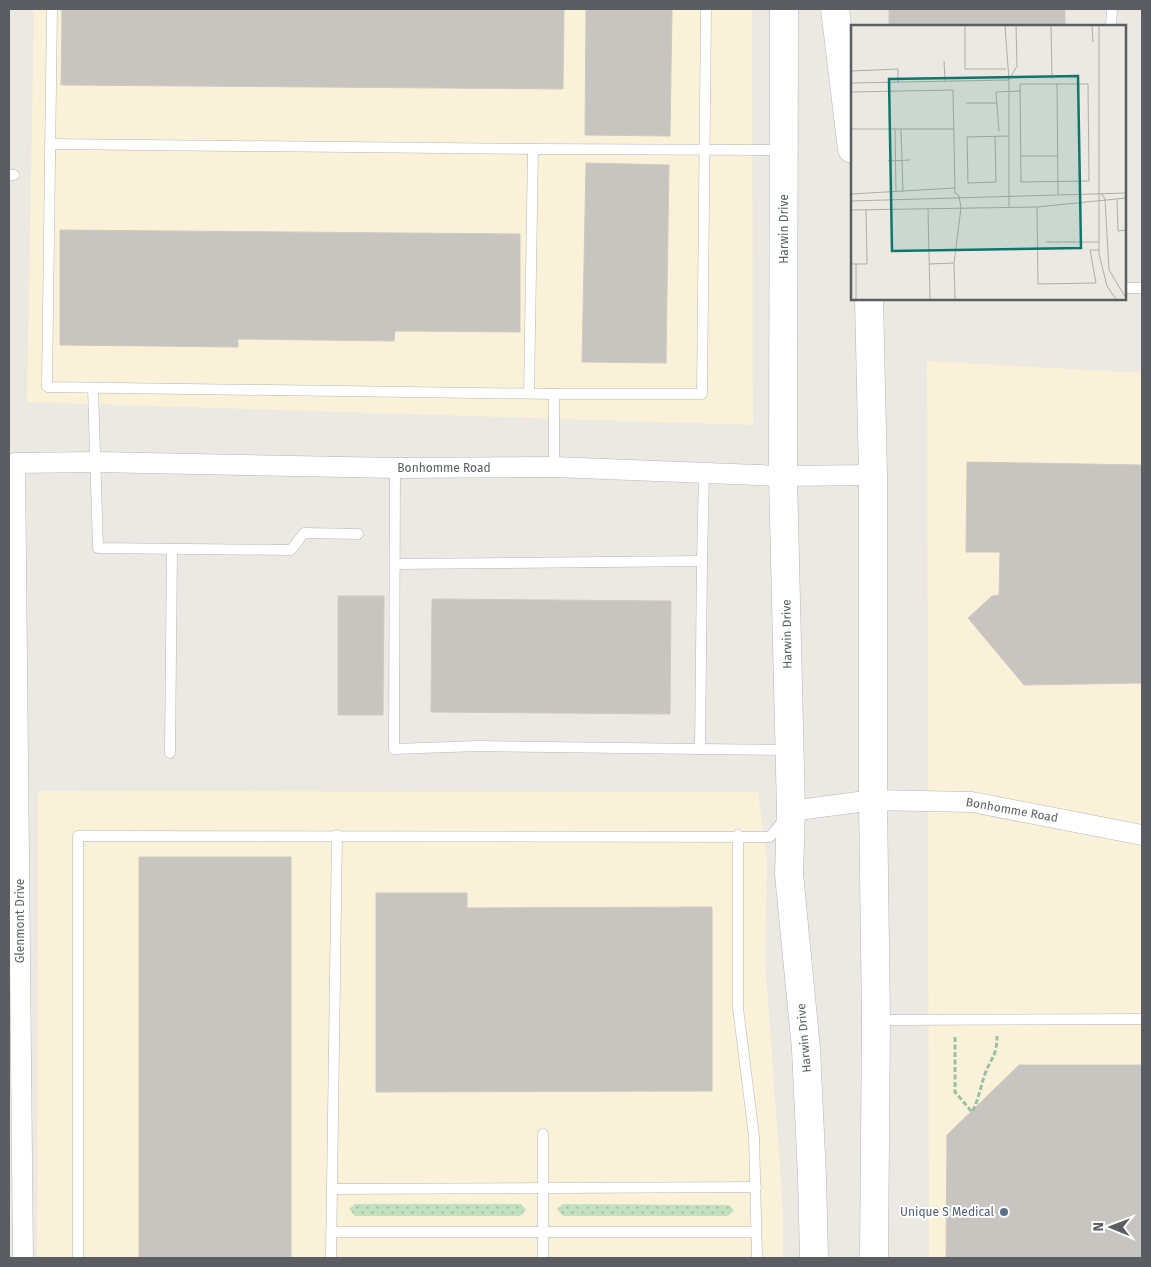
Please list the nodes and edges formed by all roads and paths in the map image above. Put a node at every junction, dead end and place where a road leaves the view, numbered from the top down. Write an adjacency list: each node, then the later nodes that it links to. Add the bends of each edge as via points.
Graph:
1 (52, 9): 8 (lane)
2 (706, 9): 9 (lane)
3 (784, 9): 11 (main road, Harwin Drive)
4 (835, 9): 7 (main road)
5 (1112, 9): 6 (lane)
6 (1112, 25)
7 (851, 141)
8 (50, 144): 10 (lane); 15 (lane, via 47,387)
9 (705, 148): 10 (lane); 11 (lane); 17 (lane, via 702,394)
10 (533, 149): 16 (lane)
11 (785, 150): 24 (main road, Harwin Drive)
12 (1126, 288): 13 (lane)
13 (1142, 288)
14 (869, 300): 23 (main road)
15 (93, 388): 16 (lane); 19 (lane)
16 (529, 393): 17 (lane)
17 (554, 394): 20 (lane)
18 (11, 462): 19 (street, Bonhomme Road); 37 (street, Glenmont Drive)
19 (96, 462): 21 (street, Bonhomme Road); 26 (lane, via 98,548)
20 (554, 467): 21 (street, Bonhomme Road); 22 (street, Bonhomme Road)
21 (395, 468): 28 (lane)
22 (704, 472): 24 (street, Bonhomme Road); 27 (lane)
23 (873, 475): 24 (street, Bonhomme Road); 32 (main road)
24 (783, 476): 30 (main road, Harwin Drive)
25 (358, 534): 26 (lane, via 304,533 291,550)
26 (172, 549): 31 (lane)
27 (702, 561): 28 (lane); 29 (lane)
28 (395, 564): 29 (lane, via 394,749 478,746)
29 (700, 749): 30 (lane)
30 (789, 750): 33 (main road, Harwin Drive)
31 (170, 753)
32 (873, 800): 33 (street, Bonhomme Road); 35 (street, Bonhomme Road, via 972,802); 39 (main road)
33 (791, 811): 34 (lane, via 770,837); 55 (main road, Harwin Drive, via 789,874 806,1049)
34 (738, 835): 36 (lane); 43 (lane, via 738,1008 754,1136)
35 (1142, 835)
36 (337, 836): 45 (lane); 51 (lane, via 78,836)
37 (14, 891): 46 (street, Glenmont Drive)
38 (1142, 1019): 41 (lane)
39 (876, 1020): 40 (lane); 56 (main road)
40 (958, 1020): 41 (lane); 41 (path, via 955,1031 955,1092 972,1112 997,1051)
41 (998, 1020)
42 (543, 1134): 44 (lane)
43 (756, 1187): 44 (lane); 49 (lane)
44 (543, 1188): 45 (lane); 48 (lane)
45 (332, 1189): 47 (lane)
46 (16, 1204): 50 (street, Glenmont Drive)
47 (332, 1232): 48 (lane); 52 (lane)
48 (543, 1232): 49 (lane); 53 (lane)
49 (756, 1232): 54 (lane)
50 (22, 1258)
51 (78, 1258)
52 (331, 1258)
53 (543, 1258)
54 (757, 1258)
55 (814, 1258)
56 (874, 1258)

